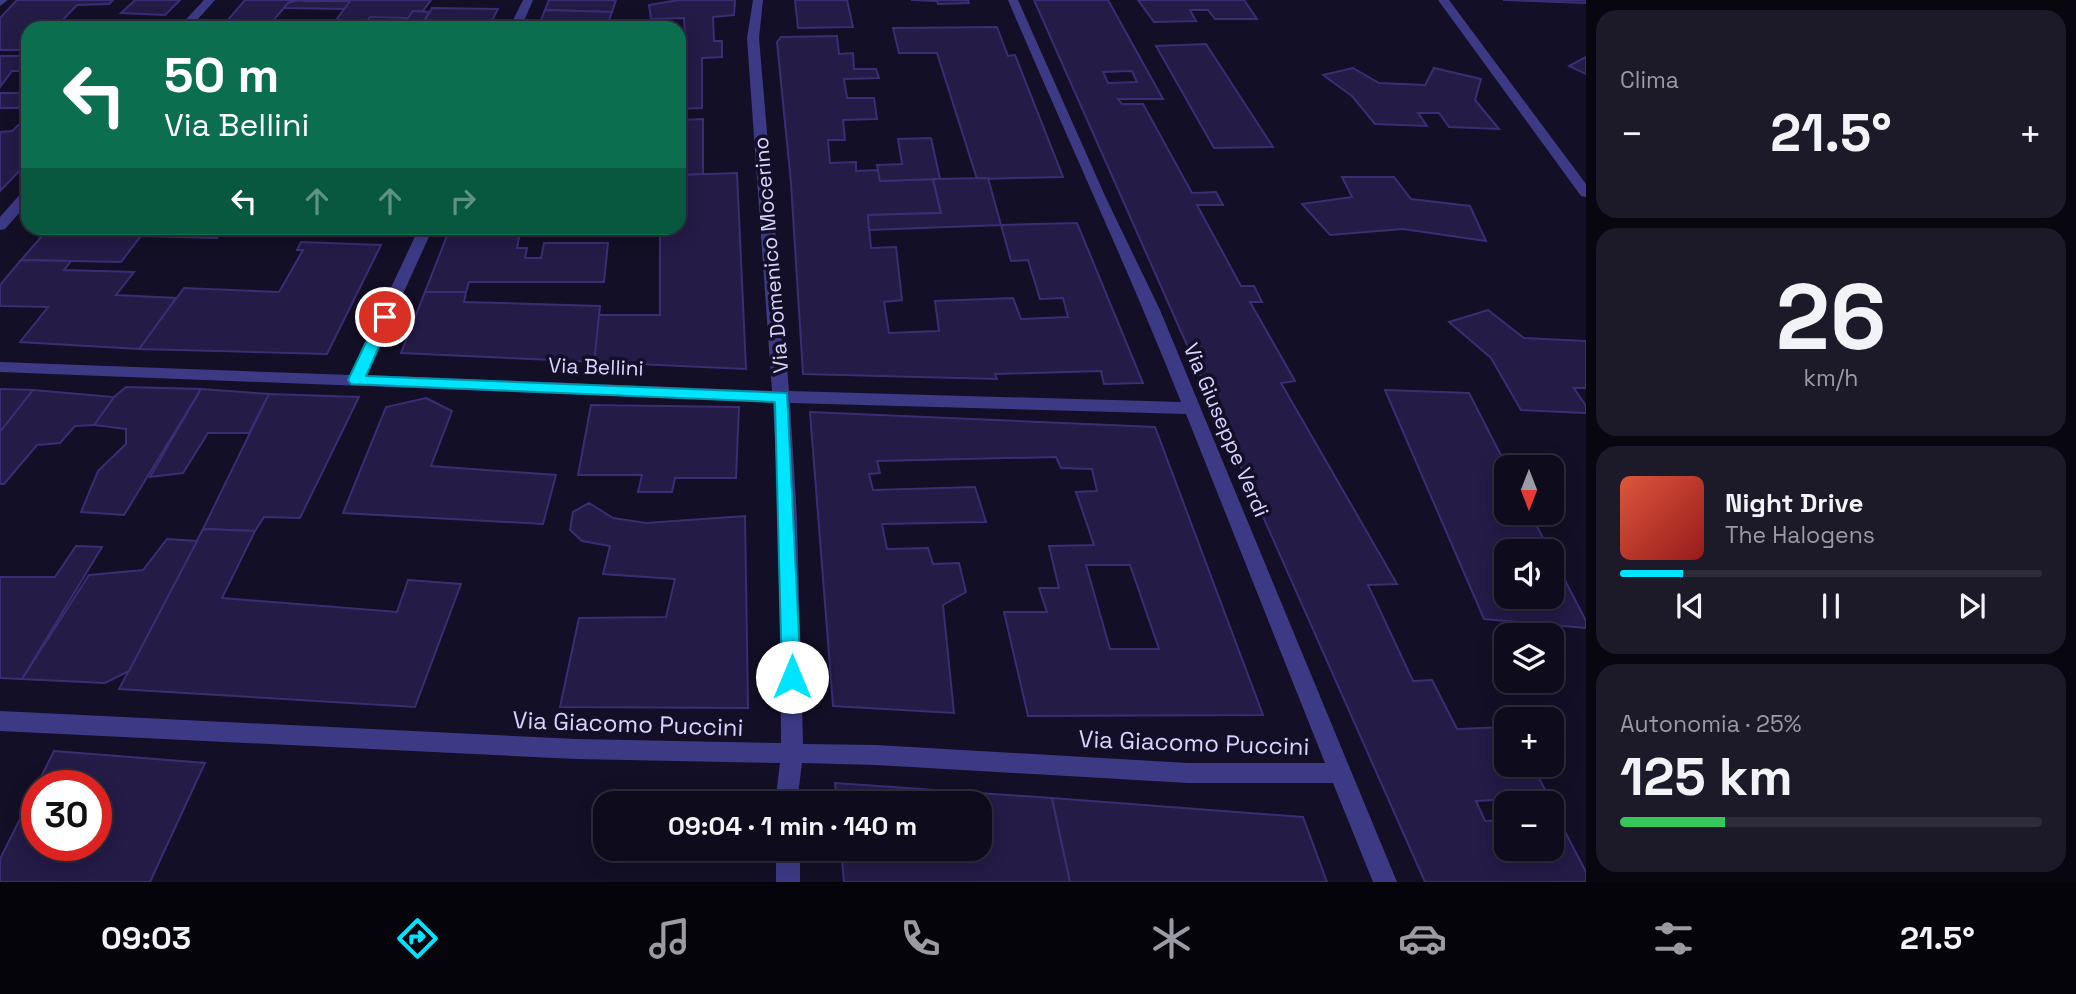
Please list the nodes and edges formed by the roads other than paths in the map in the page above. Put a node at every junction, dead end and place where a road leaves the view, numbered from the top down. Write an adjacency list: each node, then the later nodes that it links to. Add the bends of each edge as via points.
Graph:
1 (210, 0): 6 (street)
2 (528, 0): 7 (street)
3 (758, 0): 14 (street, Via Domenico Mocerino, via 753,38)
4 (1013, 0): 15 (street, Via Giuseppe Verdi)
5 (1443, 0): 8 (street)
6 (190, 21)
7 (518, 21)
8 (1586, 194)
9 (21, 202): 10 (street)
10 (0, 226)
11 (422, 235): 13 (street)
12 (0, 367): 13 (street, Via Bellini)
13 (356, 380): 14 (street, Via Bellini)
14 (782, 397): 15 (street, Via Bellini); 17 (street, Via Domenico Mocerino)
15 (1191, 408): 18 (street, Via Giuseppe Verdi)
16 (0, 722): 17 (street, Via Giacomo Puccini)
17 (792, 755): 18 (street, Via Giacomo Puccini, via 876,755 1188,773); 19 (street, Via Domenico Mocerino)
18 (1338, 773): 22 (street, Via Giuseppe Verdi)
19 (788, 791)
20 (788, 861): 21 (street)
21 (788, 882)
22 (1385, 882)

